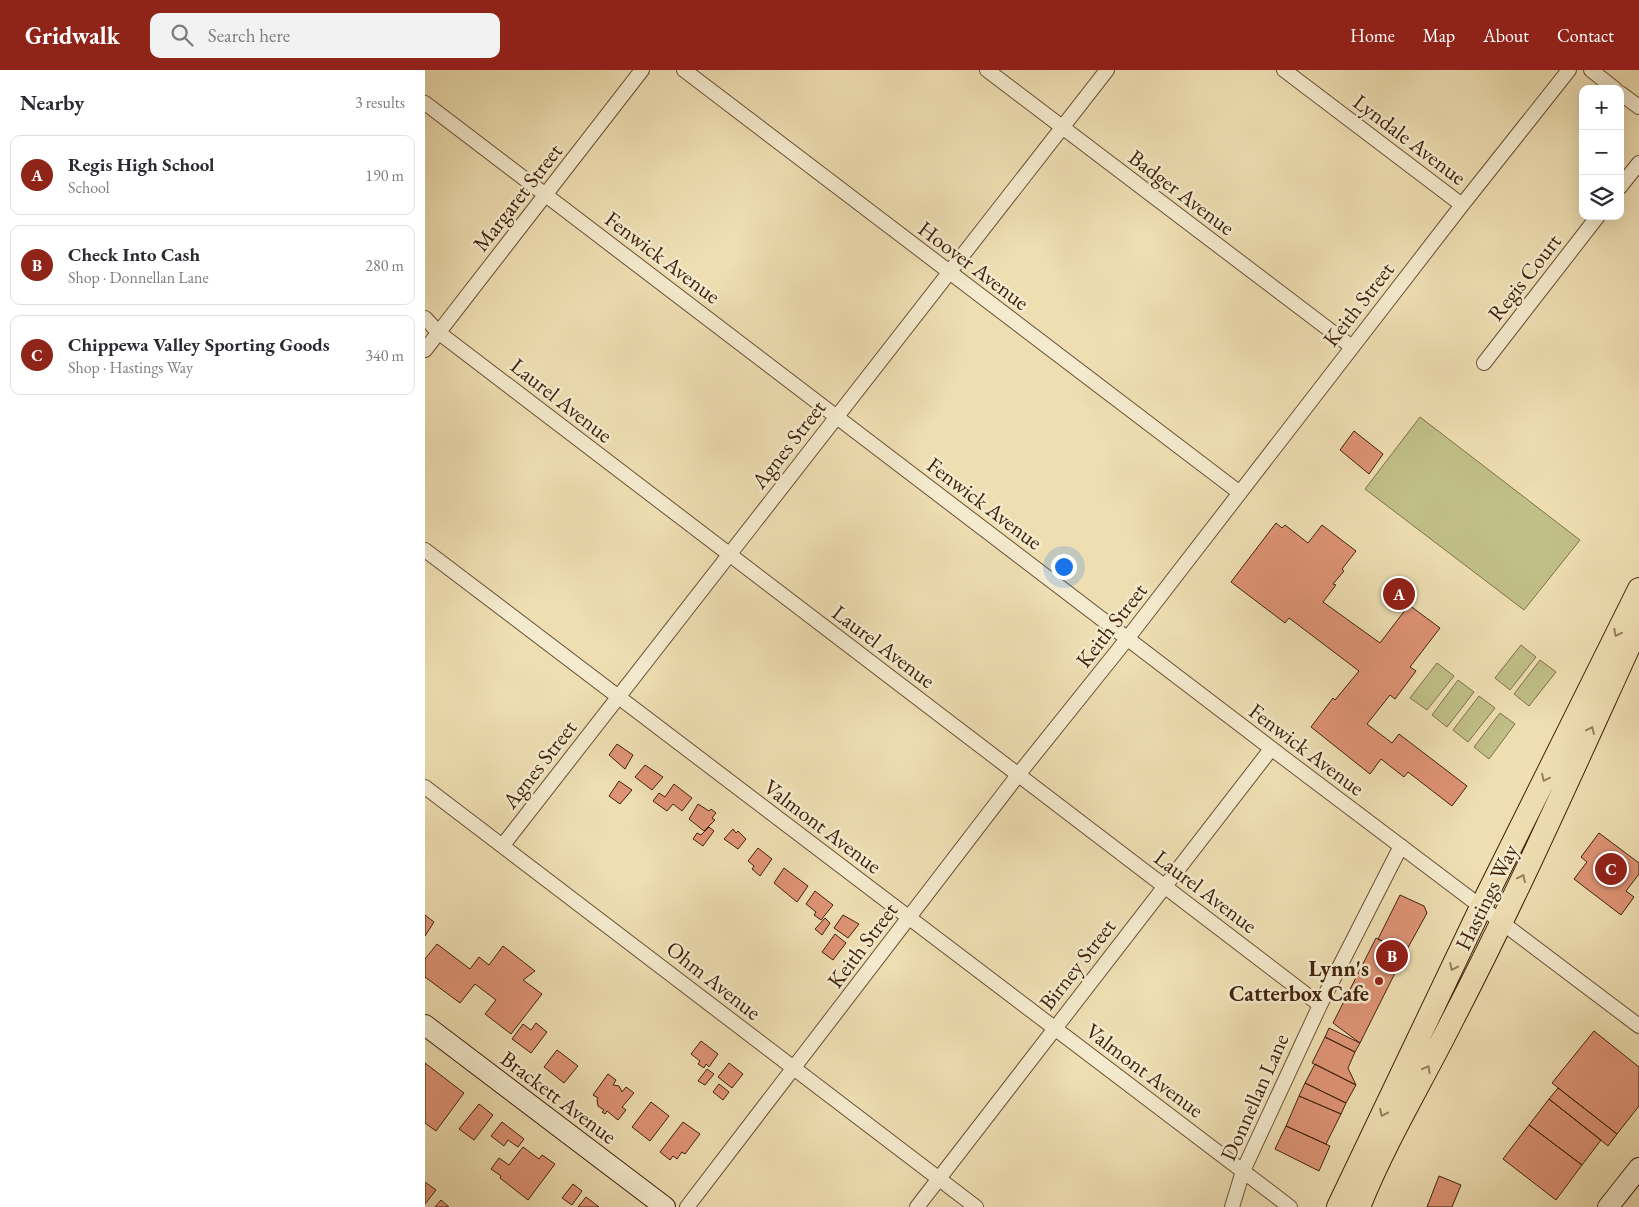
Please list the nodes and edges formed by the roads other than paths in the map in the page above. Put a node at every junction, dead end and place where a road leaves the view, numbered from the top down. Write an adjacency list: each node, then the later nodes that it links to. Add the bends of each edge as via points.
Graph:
1 (642, 70): 15 (street, Margaret Street)
2 (684, 70): 18 (street, Hoover Avenue)
3 (987, 70): 12 (street, Badger Avenue)
4 (1107, 70): 12 (street, Agnes Street)
5 (1284, 70): 16 (street, Lyndale Avenue)
6 (1569, 70): 16 (street, Keith Street)
7 (1591, 70): 8 (street)
8 (1610, 85)
9 (1624, 96): 11 (street)
10 (425, 103): 15 (street, Fenwick Avenue)
11 (1639, 107)
12 (1062, 127): 18 (street, Agnes Street); 21 (street, Badger Avenue)
13 (1639, 163): 14 (street)
14 (1624, 182)
15 (545, 194): 20 (street, Margaret Street); 24 (street, Fenwick Avenue)
16 (1462, 205): 21 (street, Keith Street)
17 (1595, 220): 23 (street, Regis Court)
18 (949, 273): 24 (street, Agnes Street); 25 (street, Hoover Avenue)
19 (425, 318): 20 (street, Laurel Avenue)
20 (439, 332): 22 (street, Margaret Street); 27 (street, Laurel Avenue)
21 (1352, 347): 25 (street, Keith Street)
22 (425, 350)
23 (1484, 363)
24 (837, 417): 27 (street, Agnes Street); 30 (street, Fenwick Avenue)
25 (1240, 494): 30 (street, Keith Street)
26 (425, 550): 31 (street, Valmont Avenue)
27 (728, 554): 31 (street, Agnes Street); 33 (street, Laurel Avenue)
28 (1639, 589): 38 (main road, Hastings Way, one-way to 38)
29 (1639, 625): 40 (main road, Hastings Way, one-way to 29)
30 (1127, 639): 32 (street, Fenwick Avenue); 33 (street, Keith Street)
31 (619, 698): 35 (street, Agnes Street); 39 (street, Valmont Avenue)
32 (1271, 748): 36 (street, Fenwick Avenue); 37 (street, Birney Street)
33 (1018, 776): 37 (street, Laurel Avenue); 39 (street, Keith Street)
34 (425, 787): 35 (street, Ohm Avenue)
35 (503, 845): 45 (street, Ohm Avenue)
36 (1401, 846): 38 (street, Fenwick Avenue); 41 (street, Donnellan Lane)
37 (1165, 887): 41 (street, Laurel Avenue); 44 (street, Birney Street)
38 (1481, 907): 40 (street, Fenwick Avenue); 55 (main road, Hastings Way, one-way to 55)
39 (909, 918): 44 (street, Valmont Avenue); 45 (street, Keith Street)
40 (1501, 922): 43 (street, Fenwick Avenue); 56 (main road, Hastings Way, one-way to 40, via 1406,1106 1453,1021)
41 (1320, 1005): 47 (street, Donnellan Lane)
42 (425, 1025): 49 (main road, Brackett Avenue)
43 (1639, 1026)
44 (1054, 1028): 47 (street, Valmont Avenue); 48 (street, Birney Street)
45 (794, 1069): 48 (street, Ohm Avenue); 50 (street, Keith Street)
46 (1639, 1168): 57 (main road)
47 (1243, 1171): 53 (street, Donnellan Lane); 54 (street, Valmont Avenue)
48 (938, 1179): 51 (street, Birney Street); 52 (street, Ohm Avenue)
49 (665, 1207)
50 (687, 1207)
51 (917, 1207)
52 (976, 1207)
53 (1232, 1207)
54 (1290, 1207)
55 (1338, 1207)
56 (1359, 1207)
57 (1608, 1207)

